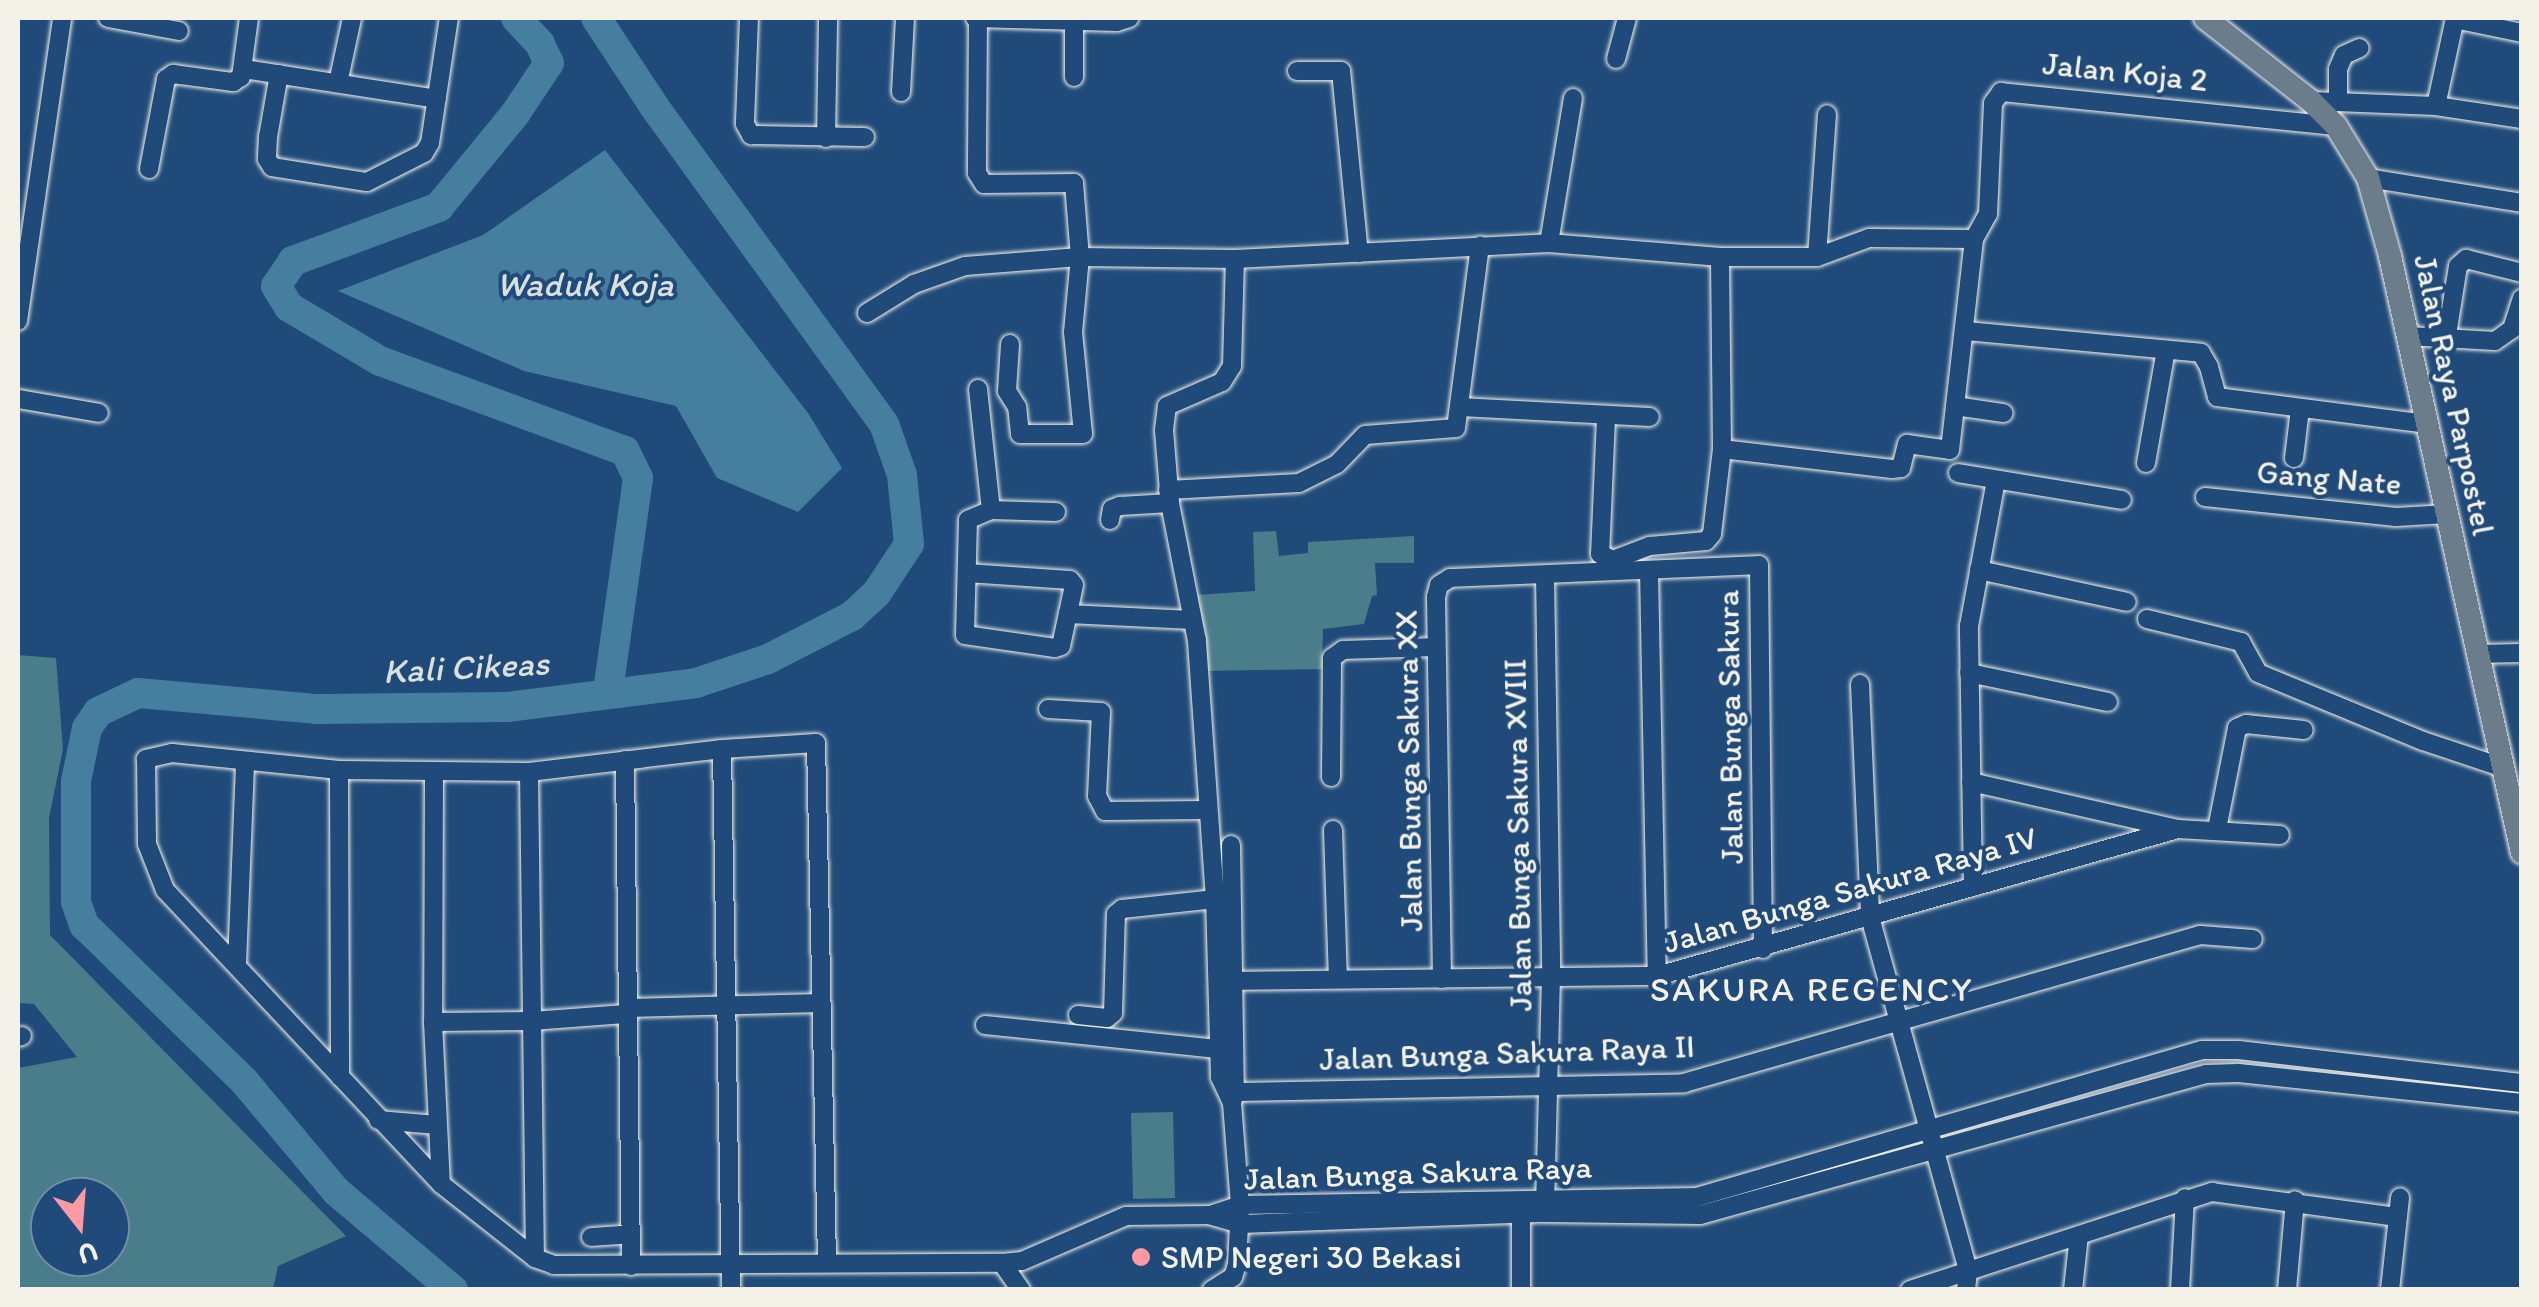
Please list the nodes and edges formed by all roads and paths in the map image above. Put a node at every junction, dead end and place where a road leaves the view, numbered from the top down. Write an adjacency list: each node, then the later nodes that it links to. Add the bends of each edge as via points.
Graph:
1 (62, 18): 39 (street)
2 (108, 18): 16 (street)
3 (249, 18): 20 (street)
4 (352, 18): 24 (street)
5 (449, 18): 27 (street)
6 (750, 18): 35 (street, via 748,131 758,138)
7 (828, 18): 35 (street)
8 (905, 18): 25 (street)
9 (977, 18): 10 (street); 46 (street, via 978,173 984,184 1074,183)
10 (1052, 18): 15 (street)
11 (1129, 18): 15 (street)
12 (1627, 18): 19 (street)
13 (2205, 18): 28 (main road, Jalan Raya Parpostel)
14 (2455, 18): 17 (street); 30 (street)
15 (1074, 20): 23 (street)
16 (179, 30)
17 (2522, 32)
18 (2360, 48): 29 (street, via 2344,55 2338,69)
19 (1616, 59)
20 (244, 68): 22 (street); 36 (street, via 232,82 173,74 166,79)
21 (1297, 71): 43 (street, via 1341,71)
22 (280, 74): 24 (street); 27 (street, via 266,159 280,172 367,182 424,153)
23 (1074, 77)
24 (338, 83): 27 (street)
25 (902, 92)
26 (1573, 98): 41 (street)
27 (437, 99)
28 (2311, 101): 29 (street); 33 (main road, Jalan Raya Parpostel)
29 (2338, 102): 30 (street)
30 (2436, 106): 32 (street)
31 (1828, 114): 45 (street)
32 (2522, 119)
33 (2336, 126): 37 (main road, Jalan Raya Parpostel); 40 (street, Jalan Koja 2, via 2001,92 1993,103 1988,214)
34 (865, 137): 35 (street)
35 (826, 138)
36 (148, 169)
37 (2368, 178): 38 (street); 53 (main road, Jalan Raya Parpostel)
38 (2522, 202)
39 (23, 240): 51 (street)
40 (1974, 240): 45 (street, via 1869,238); 52 (street)
41 (1548, 243): 42 (street); 44 (street)
42 (1480, 246): 43 (street); 60 (street)
43 (1360, 253): 47 (street)
44 (1720, 257): 45 (street); 67 (street)
45 (1816, 257)
46 (1080, 258): 47 (street); 50 (street, via 966,266 914,284); 55 (street, via 1073,332 1083,434 1020,434 1007,391)
47 (1235, 259): 73 (street, via 1232,366 1222,382 1167,406)
48 (2522, 273): 54 (street, via 2466,258 2458,266)
49 (2522, 299): 54 (street, via 2512,329 2495,341)
50 (868, 313)
51 (18, 321)
52 (1966, 332): 56 (street); 59 (street)
53 (2408, 336): 54 (street); 66 (main road, Jalan Raya Parpostel)
54 (2446, 341)
55 (1010, 344)
56 (2166, 350): 61 (street, via 2200,353 2217,397); 69 (street)
57 (978, 389): 75 (street)
58 (18, 398): 62 (street)
59 (1955, 406): 63 (street); 67 (street, via 1950,450 1907,444 1900,468)
60 (1460, 407): 65 (street); 73 (street, via 1456,428 1365,435 1337,464 1300,483)
61 (2300, 410): 66 (street); 68 (street)
62 (99, 413)
63 (2003, 413)
64 (1650, 417): 65 (street)
65 (1606, 418): 67 (street, via 1598,537 1600,554 1613,560 1650,546 1706,541)
66 (2428, 424): 77 (main road, Jalan Raya Parpostel)
67 (1722, 449)
68 (2294, 458)
69 (2146, 463)
70 (1958, 473): 71 (street)
71 (1996, 480): 74 (street); 80 (street)
72 (2205, 496): 77 (street, Gang Nate, via 2396,517)
73 (1169, 497): 78 (street, via 1112,509); 87 (street)
74 (2122, 500)
75 (991, 510): 76 (street); 82 (street, via 968,520)
76 (1056, 512)
77 (2448, 514): 90 (main road, Jalan Raya Parpostel)
78 (1110, 520)
79 (1758, 565): 81 (street, Jalan Bunga Sakura XX); 116 (street, Jalan Bunga Sakura)
80 (1978, 570): 84 (street); 91 (street)
81 (1649, 572): 83 (street, Jalan Bunga Sakura XX); 118 (street)
82 (968, 573): 85 (street, via 1070,580); 85 (street, via 969,638 1055,648)
83 (1545, 575): 88 (street, Jalan Bunga Sakura XX, via 1450,578 1436,597); 119 (street, Jalan Bunga Sakura XVIII)
84 (2127, 602)
85 (1068, 614): 87 (street)
86 (2147, 619): 99 (street, via 2236,640 2258,673)
87 (1192, 620): 105 (street)
88 (1435, 646): 103 (street, via 1343,650 1332,658); 120 (street, Jalan Bunga Sakura XX)
89 (2522, 653): 90 (street)
90 (2478, 654): 99 (main road, Jalan Raya Parpostel)
91 (1968, 673): 93 (street); 104 (street)
92 (1860, 684): 114 (street)
93 (2108, 702)
94 (1048, 709): 105 (street, via 1101,712 1097,796 1105,810)
95 (2304, 730): 107 (street, via 2237,728)
96 (722, 749): 97 (street); 123 (street, via 812,742 819,747); 124 (street)
97 (625, 760): 102 (street); 125 (street)
98 (245, 762): 100 (street); 117 (street); 117 (street, via 172,753 152,755 144,766 147,844 156,874)
99 (2502, 767): 111 (main road, Jalan Raya Parpostel)
100 (339, 770): 101 (street); 135 (street)
101 (434, 772): 102 (street); 129 (street)
102 (529, 772): 128 (street)
103 (1331, 777)
104 (1971, 782): 106 (street); 112 (street)
105 (1206, 810): 113 (street)
106 (2178, 829): 107 (street); 112 (street, Jalan Bunga Sakura Raya IV)
107 (2216, 829): 109 (street)
108 (1333, 830): 121 (street)
109 (2280, 835)
110 (1231, 845): 122 (street)
111 (2522, 853)
112 (1973, 888): 114 (street, Jalan Bunga Sakura Raya IV)
113 (1215, 899): 126 (street, via 1116,914 1114,1013); 131 (street)
114 (1870, 917): 116 (street, Jalan Bunga Sakura Raya IV); 127 (street)
115 (2253, 939): 127 (street, Jalan Bunga Sakura Raya II, via 2200,935)
116 (1763, 949): 118 (street, Jalan Bunga Sakura Raya IV)
117 (237, 964): 135 (street)
118 (1656, 976): 119 (street, Jalan Bunga Sakura Raya IV)
119 (1551, 977): 120 (street, Jalan Bunga Sakura Raya IV); 137 (street, Jalan Bunga Sakura XVIII)
120 (1442, 979): 121 (street, Jalan Bunga Sakura Raya IV)
121 (1338, 980): 122 (street, Jalan Bunga Sakura Raya IV)
122 (1234, 982): 139 (street)
123 (821, 1003): 124 (street); 158 (street)
124 (725, 1006): 125 (street, via 628,1008); 157 (street)
125 (624, 1014): 128 (street); 153 (street)
126 (1078, 1015)
127 (1899, 1020): 137 (street, Jalan Bunga Sakura Raya II, via 1684,1083); 143 (street)
128 (532, 1021): 129 (street); 156 (street)
129 (433, 1022): 142 (street)
130 (985, 1025): 131 (street)
131 (1218, 1049): 139 (street, via 1220,1077)
132 (2239, 1050): 133 (street, Jalan Bunga Sakura Raya); 134 (street); 143 (street, Jalan Bunga Sakura Raya, via 2202,1050)
133 (2413, 1070): 136 (street, Jalan Bunga Sakura Raya); 138 (street)
134 (2238, 1073): 138 (street, Jalan Bunga Sakura Raya); 144 (street, Jalan Bunga Sakura Raya, via 2206,1074)
135 (340, 1077): 141 (street)
136 (2522, 1083)
137 (1549, 1085): 139 (street, Jalan Bunga Sakura Raya II); 149 (street, Jalan Bunga Sakura XVIII)
138 (2412, 1090): 140 (street, Jalan Bunga Sakura Raya)
139 (1233, 1098): 150 (street)
140 (2522, 1104)
141 (378, 1120): 142 (street); 145 (street)
142 (437, 1124): 145 (street)
143 (1928, 1129): 144 (street); 149 (street, Jalan Bunga Sakura Raya, via 1697,1197)
144 (1933, 1148): 149 (street, Jalan Bunga Sakura Raya, via 1700,1215); 161 (street)
145 (441, 1184): 156 (street)
146 (2186, 1198): 148 (street, via 2212,1192); 154 (street); 168 (street)
147 (2400, 1198): 152 (street)
148 (2295, 1200): 152 (street); 169 (street)
149 (1545, 1205): 150 (street, Jalan Bunga Sakura Raya); 151 (street, Jalan Bunga Sakura Raya)
150 (1240, 1214): 151 (street, Jalan Bunga Sakura Raya); 159 (street, Jalan Bunga Sakura Raya, via 1126,1216 1022,1261); 164 (street, via 1232,1277)
151 (1521, 1215): 165 (street)
152 (2397, 1218): 170 (street)
153 (630, 1234): 155 (street); 160 (street)
154 (2078, 1234): 161 (street); 167 (street)
155 (591, 1237)
156 (535, 1258): 160 (street, Jalan Bunga Sakura Raya, via 554,1265)
157 (730, 1262): 158 (street, Jalan Bunga Sakura Raya); 160 (street, Jalan Bunga Sakura Raya); 162 (street)
158 (827, 1262): 159 (street, Jalan Bunga Sakura Raya)
159 (1002, 1263): 163 (street)
160 (631, 1266)
161 (1967, 1280): 166 (street)
162 (731, 1290)
163 (1020, 1290)
164 (1212, 1290)
165 (1521, 1290)
166 (1910, 1290)
167 (2073, 1290)
168 (2180, 1290)
169 (2286, 1290)
170 (2390, 1290)

